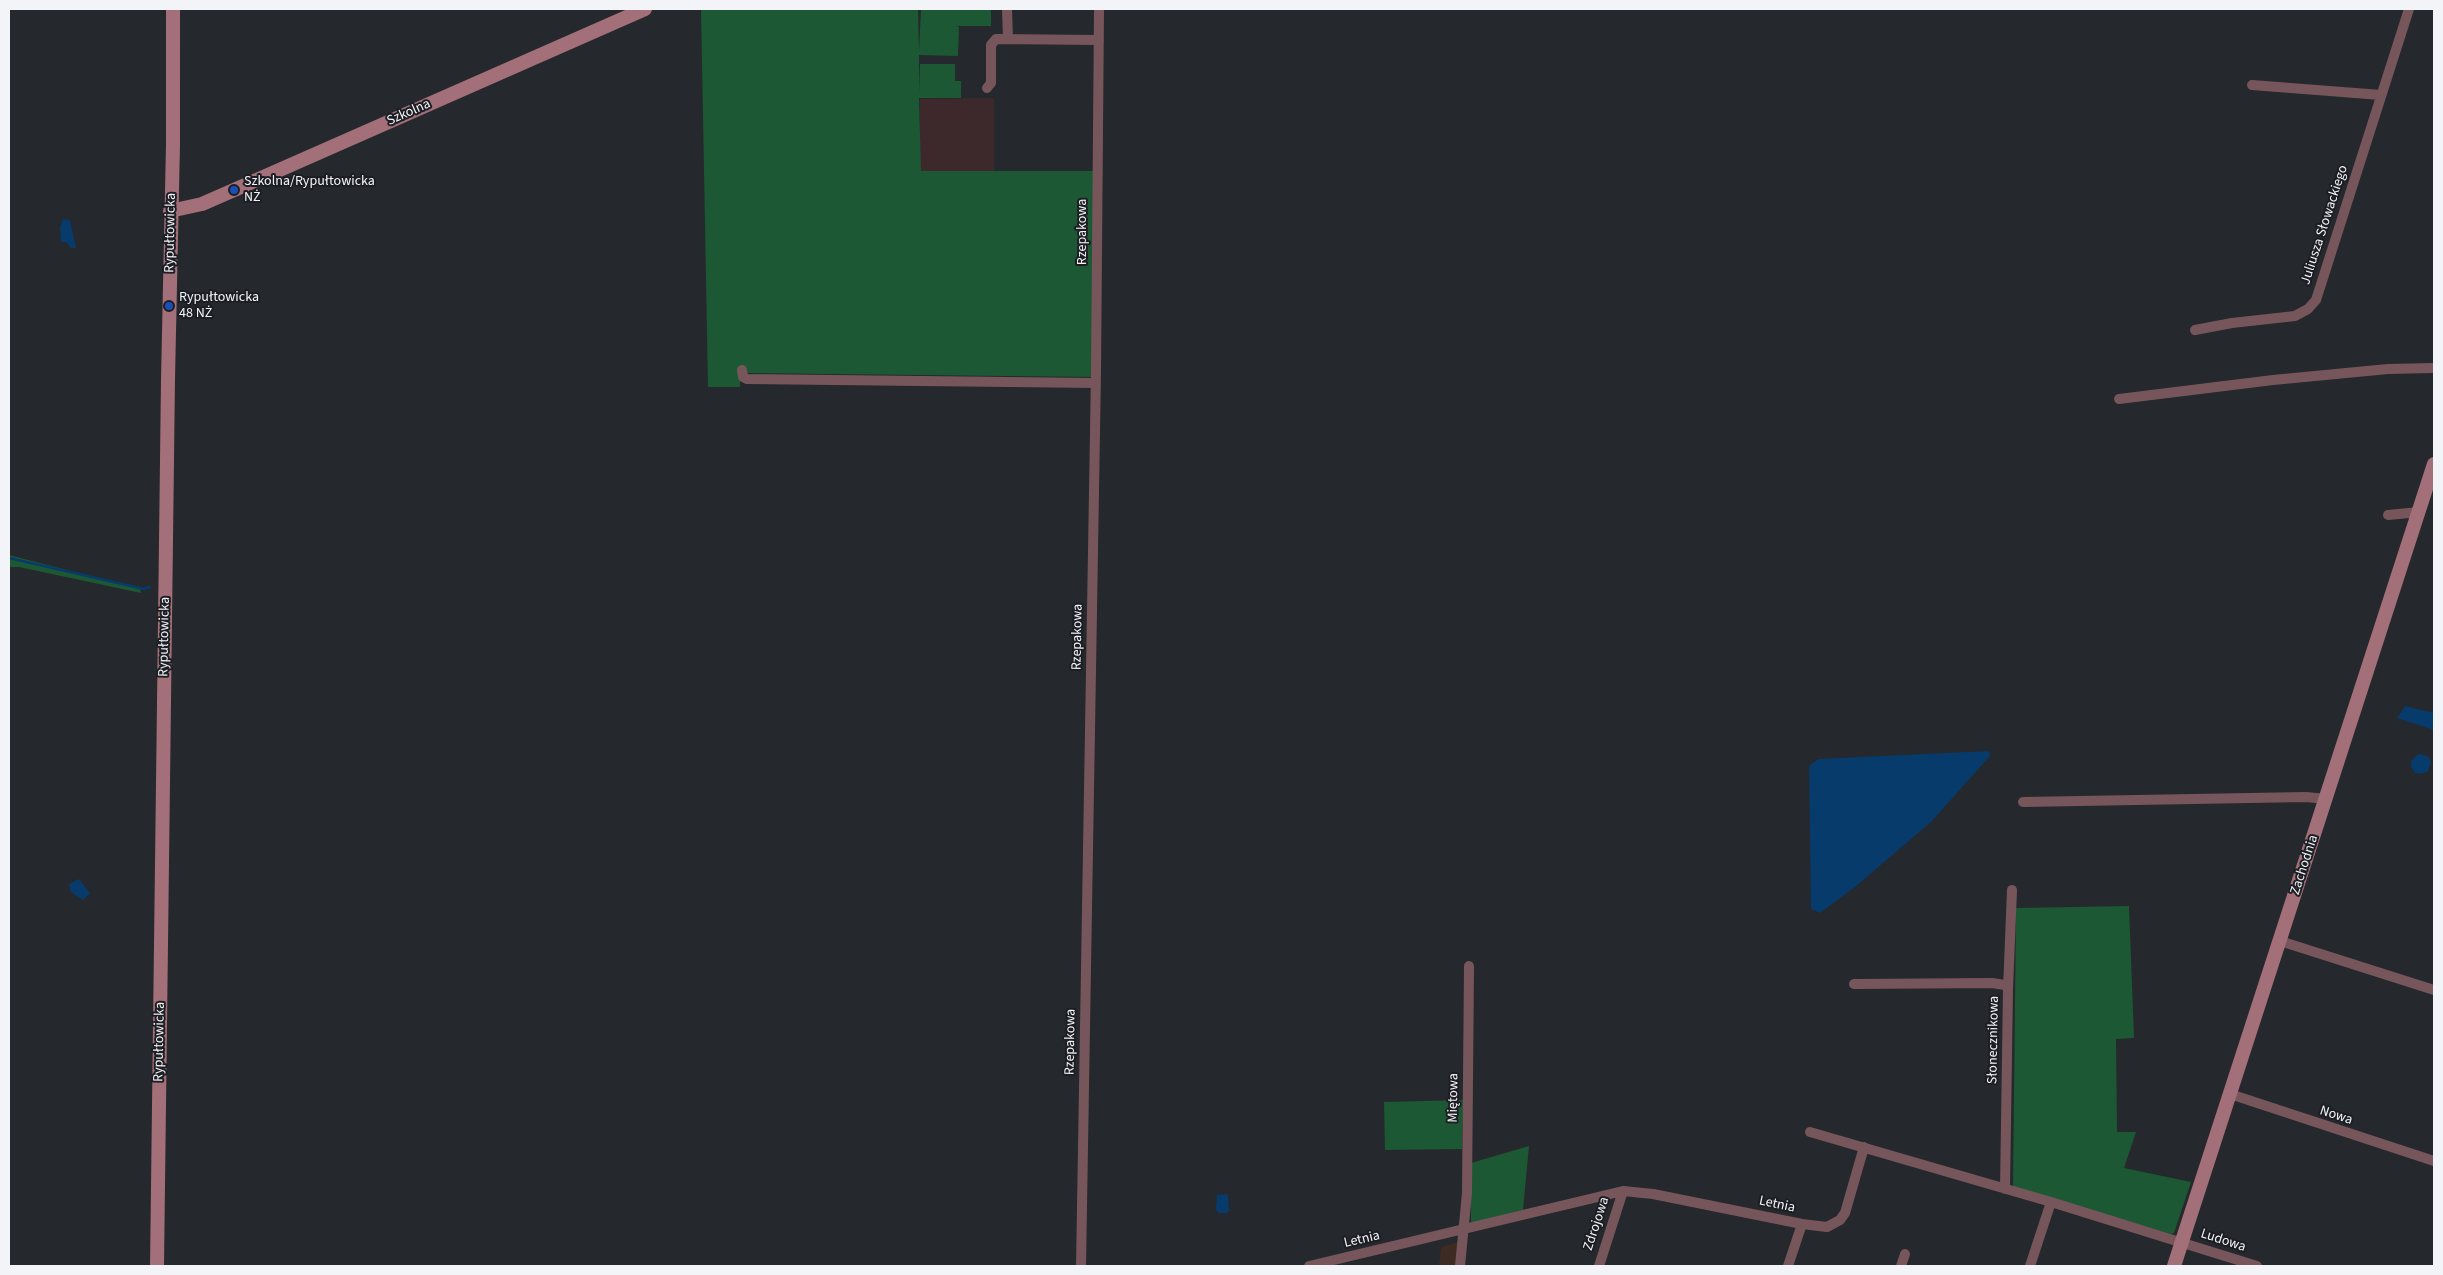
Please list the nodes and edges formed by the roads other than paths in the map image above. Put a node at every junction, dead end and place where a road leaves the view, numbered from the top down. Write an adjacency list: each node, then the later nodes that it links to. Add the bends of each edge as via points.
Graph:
1 (173, 9): 11 (street, Rypułtowicka)
2 (645, 9): 11 (street, Szkolna, via 202,204)
3 (1007, 9): 6 (street)
4 (1099, 9): 7 (street, Rzepakowa)
5 (2409, 9): 10 (street, Juliusza Słowackiego)
6 (1008, 38): 7 (street); 9 (street, via 992,42 991,83)
7 (1098, 40): 15 (street, Rzepakowa)
8 (2252, 84): 10 (street)
9 (988, 88)
10 (2381, 95): 12 (street, Juliusza Słowackiego, via 2316,300 2295,316)
11 (170, 211): 39 (street, Rypułtowicka)
12 (2195, 330)
13 (2434, 368): 16 (street, via 2283,379)
14 (742, 370): 15 (street, via 747,379)
15 (1096, 383): 40 (street, Rzepakowa)
16 (2119, 399)
17 (2434, 464): 18 (street, Zachodnia)
18 (2419, 512): 19 (street); 20 (street, Zachodnia)
19 (2388, 515)
20 (2327, 799): 21 (street); 23 (street, Zachodnia)
21 (2023, 802)
22 (2012, 890): 26 (street)
23 (2280, 941): 27 (street); 28 (street, Zachodnia)
24 (1470, 966): 36 (street, Miętowa)
25 (1854, 984): 26 (street, Słonecznikowa, via 2001,984)
26 (2008, 989): 32 (street, Słonecznikowa)
27 (2434, 990)
28 (2230, 1094): 31 (street, Nowa); 37 (street, Zachodnia)
29 (1810, 1132): 30 (street)
30 (1864, 1147): 32 (street); 35 (street, Letnia, via 1845,1213 1840,1220 1827,1227)
31 (2434, 1161)
32 (2005, 1189): 34 (street)
33 (1622, 1191): 35 (street, Letnia, via 1653,1194); 36 (street, Letnia); 43 (street, Zdrojowa)
34 (2052, 1202): 37 (street); 46 (street)
35 (1802, 1224): 44 (street)
36 (1464, 1230): 41 (street, Letnia); 42 (street, Miętowa)
37 (2182, 1242): 47 (street, Zachodnia); 48 (street, Ludowa)
38 (1905, 1254): 45 (street)
39 (157, 1266)
40 (1081, 1266)
41 (1309, 1266)
42 (1460, 1266)
43 (1598, 1266)
44 (1788, 1266)
45 (1901, 1266)
46 (2030, 1266)
47 (2174, 1266)
48 (2257, 1266)

